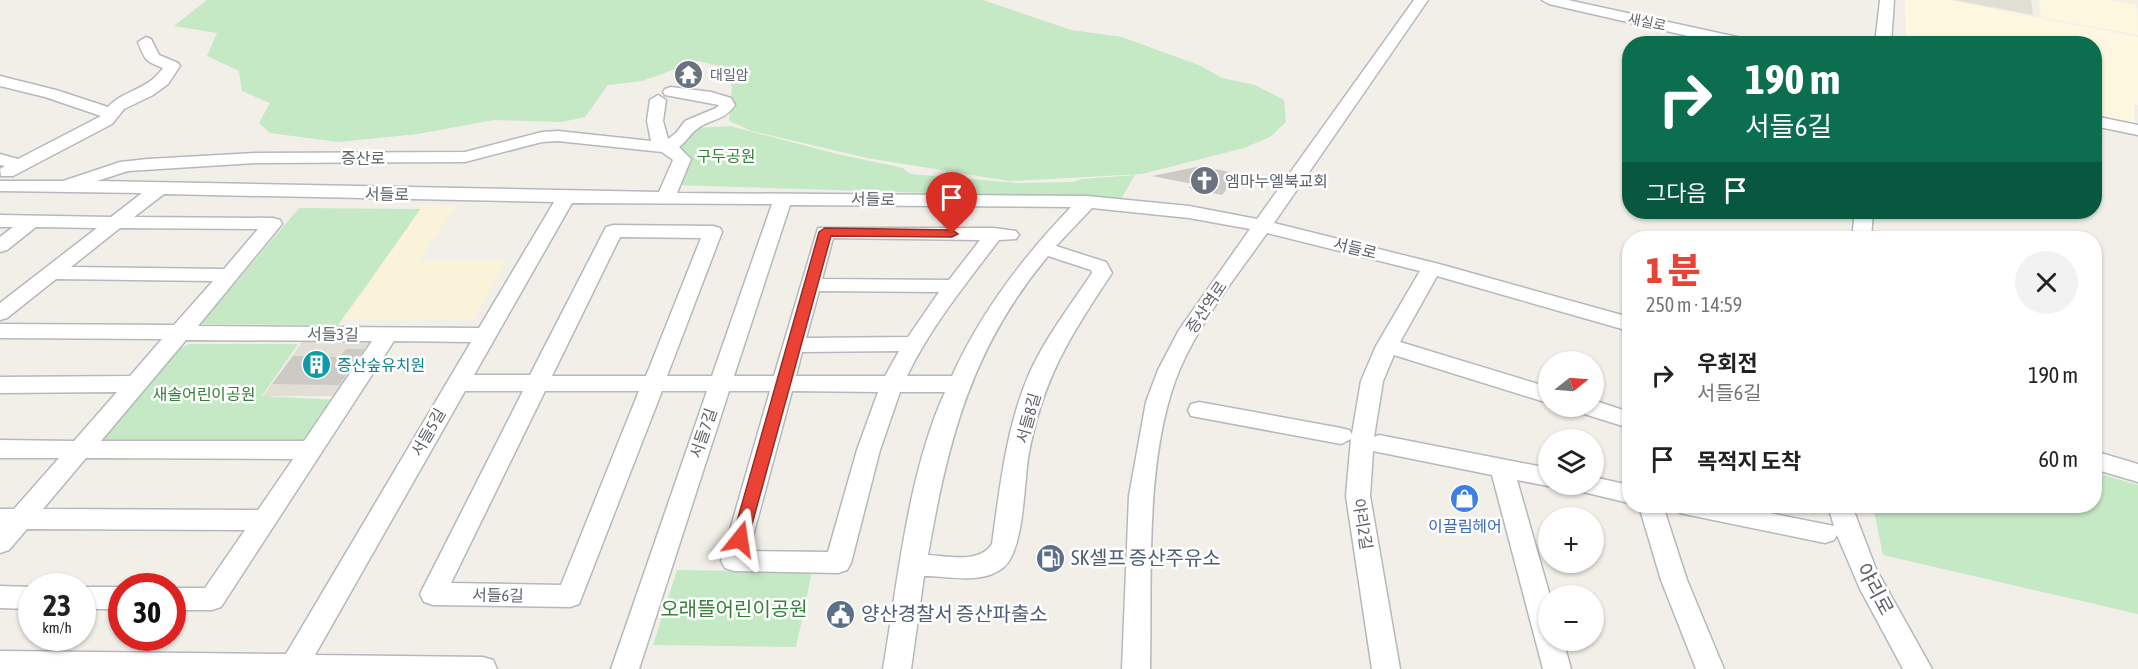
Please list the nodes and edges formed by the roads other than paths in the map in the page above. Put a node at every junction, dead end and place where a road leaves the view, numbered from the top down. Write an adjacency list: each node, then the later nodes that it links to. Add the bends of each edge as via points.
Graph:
1 (1421, 0): 27 (street, 증산역로)
2 (1549, 0): 4 (street, 새실로)
3 (1887, 0): 5 (street)
4 (1710, 36)
5 (1884, 36)
6 (146, 42): 8 (street, via 152,58 172,66 162,81)
7 (0, 81): 8 (street)
8 (111, 114): 13 (street)
9 (2102, 123): 10 (street)
10 (2138, 130)
11 (664, 147): 11 (street, via 655,121 665,96 725,101 722,112 691,125 682,137); 16 (street, 증산로, via 542,137 465,157 255,158 126,166); 19 (street, via 676,151 682,159)
12 (0, 159): 13 (street)
13 (20, 165): 14 (street)
14 (0, 176)
15 (0, 186): 17 (street, 증산로)
16 (63, 186): 17 (street, 증산로); 18 (street, 서들로)
17 (25, 187): 22 (street)
18 (157, 190): 20 (street, 서들로); 26 (street)
19 (667, 196): 20 (street, 서들로); 21 (street, 서들로)
20 (566, 197): 42 (street, 서들5길)
21 (783, 198): 23 (street, 서들로); 50 (street, 서들7길)
22 (0, 202)
23 (1087, 202): 27 (street, 서들로, via 1189,212); 29 (street)
24 (0, 221): 25 (street)
25 (31, 222): 26 (street); 28 (street)
26 (115, 223): 31 (street); 32 (street, via 273,225)
27 (1263, 226): 30 (street, 서들로); 88 (street, 증산역로, via 1189,330 1157,402 1141,496)
28 (0, 246)
29 (1043, 248): 53 (street, via 980,340); 77 (street, 서들8길, via 1100,266 1102,273 1062,332 1040,376 1022,431 1004,546 983,567)
30 (1432, 268): 38 (street, 서들로); 45 (street, 야리2길)
31 (50, 273): 32 (street); 36 (street)
32 (229, 275): 40 (street)
33 (810, 285): 34 (street); 34 (street, via 825,232 1002,234); 44 (street)
34 (955, 286): 43 (street)
35 (0, 293): 36 (street)
36 (25, 294): 37 (street)
37 (0, 313)
38 (1622, 322)
39 (0, 331): 40 (street, 서들3길)
40 (181, 332): 41 (street, 서들3길); 49 (street)
41 (388, 334): 42 (street, 서들3길); 63 (street)
42 (484, 335): 46 (street, 서들5길)
43 (914, 344): 44 (street); 52 (street)
44 (793, 345): 51 (street)
45 (1387, 346): 55 (street); 89 (street, 야리2길, via 1372,381 1365,417 1358,496)
46 (457, 383): 47 (street); 84 (street, 서들5길)
47 (538, 383): 48 (street); 48 (street, 서들6길, via 613,231 713,232); 48 (street, 서들6길, via 433,594 570,596)
48 (653, 383): 50 (street)
49 (136, 384): 54 (street); 62 (street)
50 (720, 384): 51 (street); 86 (street, 서들7길)
51 (782, 384): 52 (street); 52 (street, via 734,561 838,563)
52 (892, 384): 53 (street)
53 (959, 384): 77 (street, via 931,470)
54 (0, 386)
55 (1538, 392)
56 (1199, 410): 59 (street)
57 (1604, 412): 58 (street)
58 (1622, 418)
59 (1341, 436)
60 (1379, 444): 65 (street)
61 (0, 449): 62 (street)
62 (80, 450): 63 (street); 73 (street)
63 (311, 450): 74 (street)
64 (2102, 462): 66 (street)
65 (1502, 468): 67 (street); 81 (street)
66 (2138, 473)
67 (1538, 475)
68 (1604, 489): 69 (street)
69 (1622, 492)
70 (1653, 513): 91 (street, via 1674,580)
71 (1724, 513): 75 (street)
72 (1842, 513): 92 (street, 야리로, via 1849,539)
73 (10, 519): 74 (street); 76 (street)
74 (265, 520): 80 (street, via 212,599)
75 (1825, 533)
76 (0, 543)
77 (913, 565): 87 (street)
78 (0, 597): 79 (street)
79 (18, 598)
80 (186, 599)
81 (1538, 599)
82 (1553, 651): 90 (street)
83 (0, 663): 84 (street)
84 (293, 668): 85 (street)
85 (483, 669)
86 (625, 669)
87 (897, 669)
88 (1136, 669)
89 (1386, 669)
90 (1557, 669)
91 (1710, 669)
92 (1918, 669)

